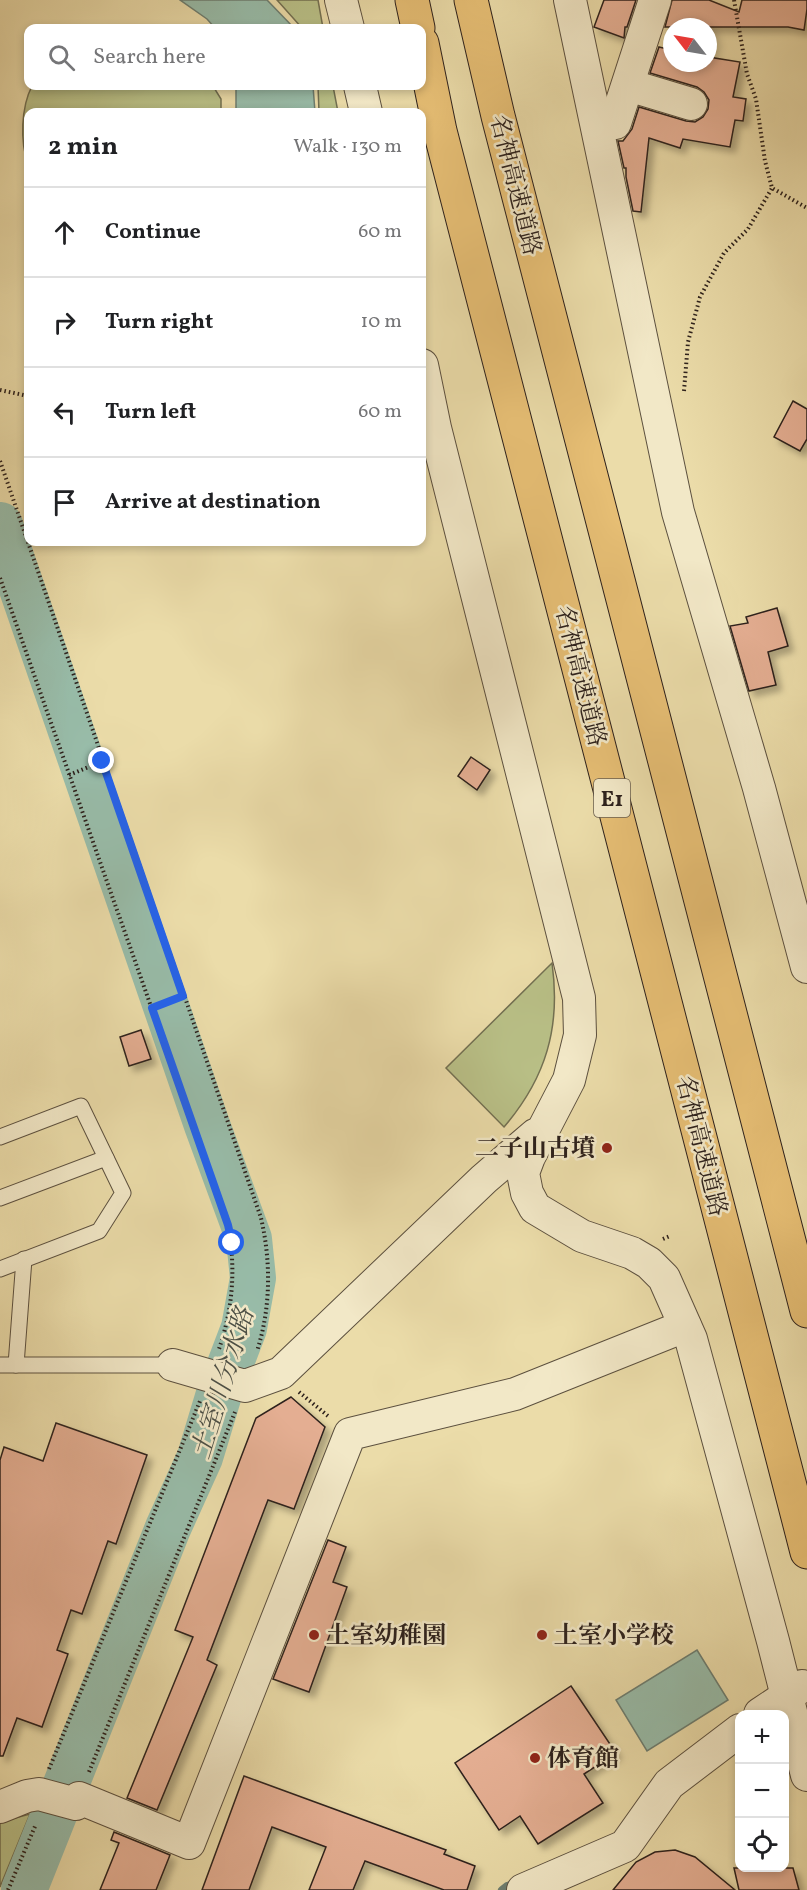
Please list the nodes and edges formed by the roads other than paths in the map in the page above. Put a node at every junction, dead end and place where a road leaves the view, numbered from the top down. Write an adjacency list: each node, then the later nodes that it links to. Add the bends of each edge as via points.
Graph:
1 (341, 0): 6 (street)
2 (412, 0): 7 (highway)
3 (471, 0): 22 (highway, 名神高速道路)
4 (570, 0): 13 (street)
5 (655, 0): 9 (street)
6 (347, 24)
7 (417, 24)
8 (426, 63): 26 (highway, 名神高速道路 / E1, via 440,131)
9 (628, 85): 11 (street); 13 (street, via 615,123)
10 (361, 90): 12 (street)
11 (691, 104)
12 (365, 108)
13 (597, 125): 15 (street, via 678,512)
14 (426, 384): 16 (street, via 579,998 580,1035 569,1080)
15 (807, 967)
16 (543, 1129): 23 (street, via 523,1173 526,1193 535,1208 582,1236 632,1252 649,1263 664,1278); 25 (street, via 484,1179 280,1373 245,1386)
17 (0, 1137): 18 (lane, via 81,1106)
18 (106, 1158): 19 (lane); 20 (lane, via 123,1193 99,1231)
19 (0, 1198)
20 (24, 1259): 21 (lane); 24 (lane)
21 (0, 1269)
22 (807, 1311)
23 (685, 1326): 27 (street); 31 (street, via 515,1394 350,1434 189,1843 59,1797 27,1796)
24 (8, 1365): 25 (lane)
25 (173, 1365)
26 (807, 1552)
27 (794, 1690): 28 (street); 30 (street)
28 (766, 1710)
29 (735, 1734): 32 (street, via 669,1784 625,1846)
30 (807, 1775)
31 (0, 1807)
32 (523, 1890)

